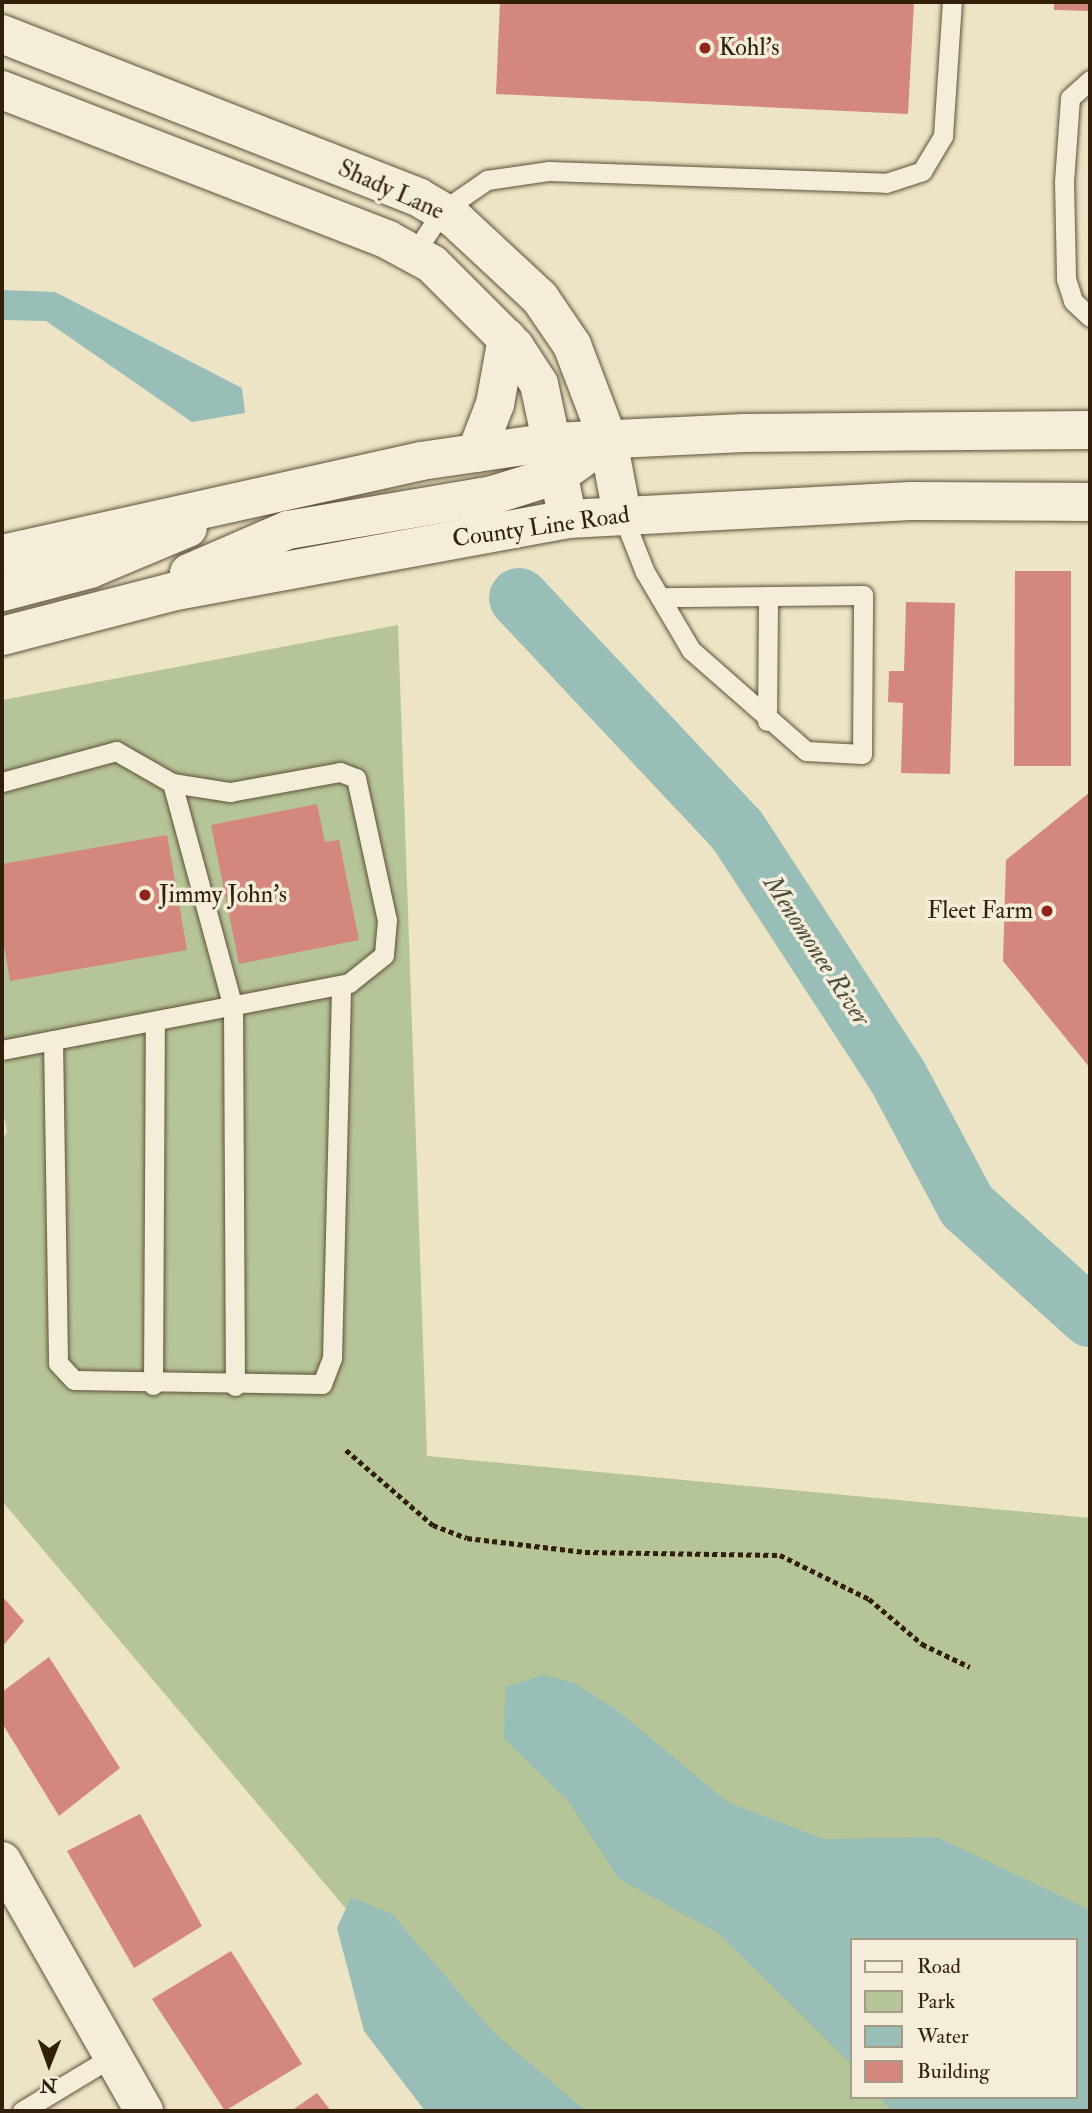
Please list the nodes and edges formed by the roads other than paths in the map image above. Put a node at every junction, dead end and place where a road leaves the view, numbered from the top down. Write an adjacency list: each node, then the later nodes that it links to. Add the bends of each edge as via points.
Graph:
1 (952, 2): 5 (lane, via 943,136 922,171 886,183 549,171 487,180)
2 (2, 34): 5 (main road, Shady Lane)
3 (1090, 80): 7 (lane, via 1075,90 1068,107 1064,181 1066,279 1073,301)
4 (2, 90): 6 (main road, Shady Lane)
5 (442, 211): 6 (lane); 10 (main road, Shady Lane, via 489,246 540,298 572,345)
6 (414, 254): 8 (main road, Shady Lane, via 467,294)
7 (1090, 317)
8 (507, 338): 11 (main road, via 495,404); 12 (main road, Shady Lane, via 542,392)
9 (1090, 430): 10 (main road)
10 (608, 440): 12 (main road); 15 (main road, Shady Lane)
11 (476, 453): 12 (main road); 13 (main road)
12 (556, 458): 16 (main road, Shady Lane); 21 (main road, via 493,495 288,530)
13 (270, 492): 17 (main road); 18 (main road, via 90,569)
14 (1090, 502): 15 (main road, County Line Road, via 911,501)
15 (622, 514): 16 (main road, County Line Road); 20 (lane)
16 (568, 519): 21 (main road, County Line Road)
17 (2, 554)
18 (2, 592)
19 (768, 596): 20 (lane); 23 (lane); 23 (lane, via 863,595 862,754 806,751)
20 (660, 597): 23 (lane, via 691,650)
21 (112, 607): 22 (main road, County Line Road)
22 (2, 636)
23 (767, 721)
24 (2, 782): 25 (lane, via 116,751)
25 (173, 783): 26 (lane, via 230,792 340,772 356,778 387,920 384,955); 27 (lane)
26 (341, 985): 27 (lane); 32 (lane, via 332,1358 322,1384)
27 (233, 1007): 28 (lane); 32 (lane)
28 (155, 1021): 29 (lane); 31 (lane)
29 (53, 1040): 30 (lane); 31 (lane, via 58,1363 74,1380)
30 (2, 1050)
31 (153, 1385): 32 (lane)
32 (235, 1387)
33 (2, 1861): 34 (main road)
34 (113, 2056): 35 (lane); 36 (main road)
35 (22, 2111)
36 (144, 2111)

